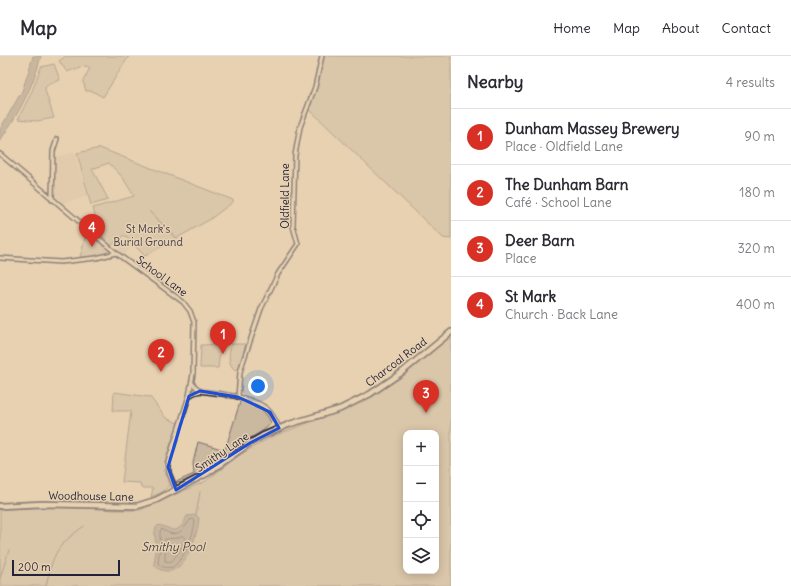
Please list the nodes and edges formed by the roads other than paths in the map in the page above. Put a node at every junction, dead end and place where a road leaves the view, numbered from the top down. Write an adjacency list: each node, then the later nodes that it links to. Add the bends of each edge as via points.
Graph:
1 (322, 56): 11 (street, Oldfield Lane, via 315,87 300,127 295,155 293,226 298,244 275,279 261,309 240,372)
2 (58, 139): 4 (street, via 53,151)
3 (0, 154): 4 (street, School Lane)
4 (52, 200): 5 (street, School Lane)
5 (116, 253): 6 (street, via 61,262); 8 (street, School Lane, via 183,302 190,311 194,328)
6 (0, 258)
7 (451, 332): 12 (main road, Charcoal Road, via 401,373 370,394 340,409)
8 (192, 383): 9 (street); 10 (street, School Lane)
9 (200, 391): 10 (street); 11 (street, one-way to 11)
10 (189, 396): 13 (street, via 168,462 169,473)
11 (238, 397): 12 (street, via 267,409)
12 (279, 428): 13 (main road, Smithy Lane, via 250,443 208,473)
13 (176, 490): 14 (main road, Woodhouse Lane, via 137,506)
14 (0, 506)

